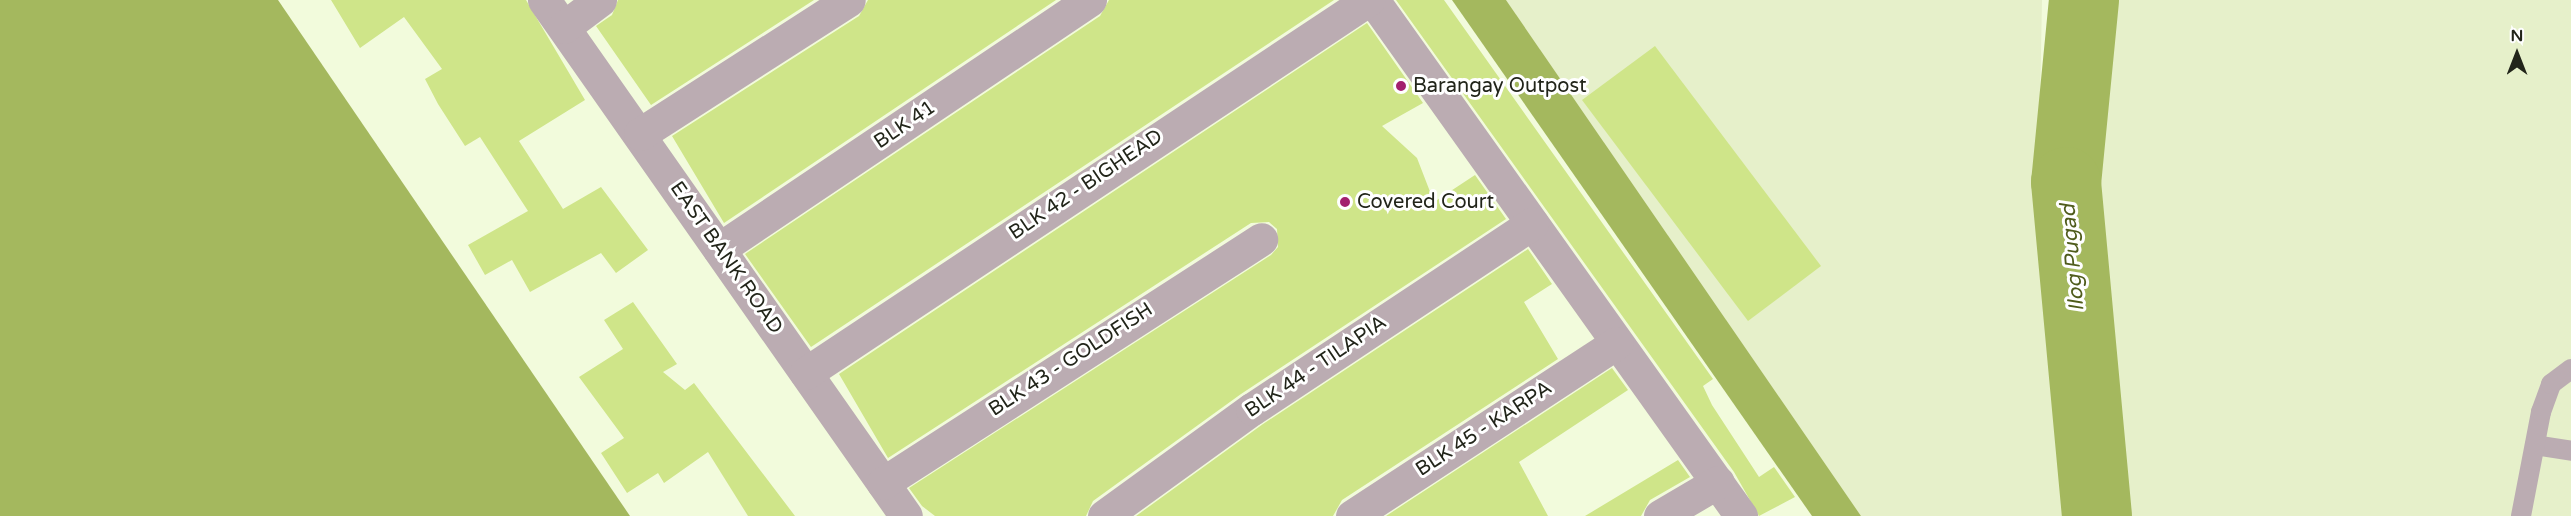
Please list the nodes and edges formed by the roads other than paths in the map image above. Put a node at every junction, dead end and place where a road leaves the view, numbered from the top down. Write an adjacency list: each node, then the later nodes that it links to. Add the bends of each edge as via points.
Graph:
1 (544, 0): 7 (street, EAST BANK ROAD)
2 (600, 0): 7 (street)
3 (849, 0): 8 (street)
4 (1090, 0): 11 (street, BLK 41)
5 (1368, 0): 14 (street, BLK 42 - BIGHEAD)
6 (1373, 0): 9 (street)
7 (564, 27): 8 (street, EAST BANK ROAD)
8 (640, 134): 11 (street, EAST BANK ROAD)
9 (1532, 224): 12 (street); 20 (street, BLK 44 - TILAPIA, via 1252,409)
10 (1261, 239): 18 (street, BLK 43 - GOLDFISH)
11 (719, 249): 14 (street, EAST BANK ROAD)
12 (1616, 343): 17 (street); 21 (street, BLK 45 - KARPA)
13 (2571, 369): 15 (lane, via 2551,384)
14 (806, 373): 18 (street, EAST BANK ROAD)
15 (2535, 445): 16 (lane); 24 (lane)
16 (2571, 451)
17 (1718, 482): 22 (street); 23 (street)
18 (883, 483): 19 (street, EAST BANK ROAD)
19 (906, 516)
20 (1104, 516)
21 (1352, 516)
22 (1660, 516)
23 (1740, 516)
24 (2521, 516)

